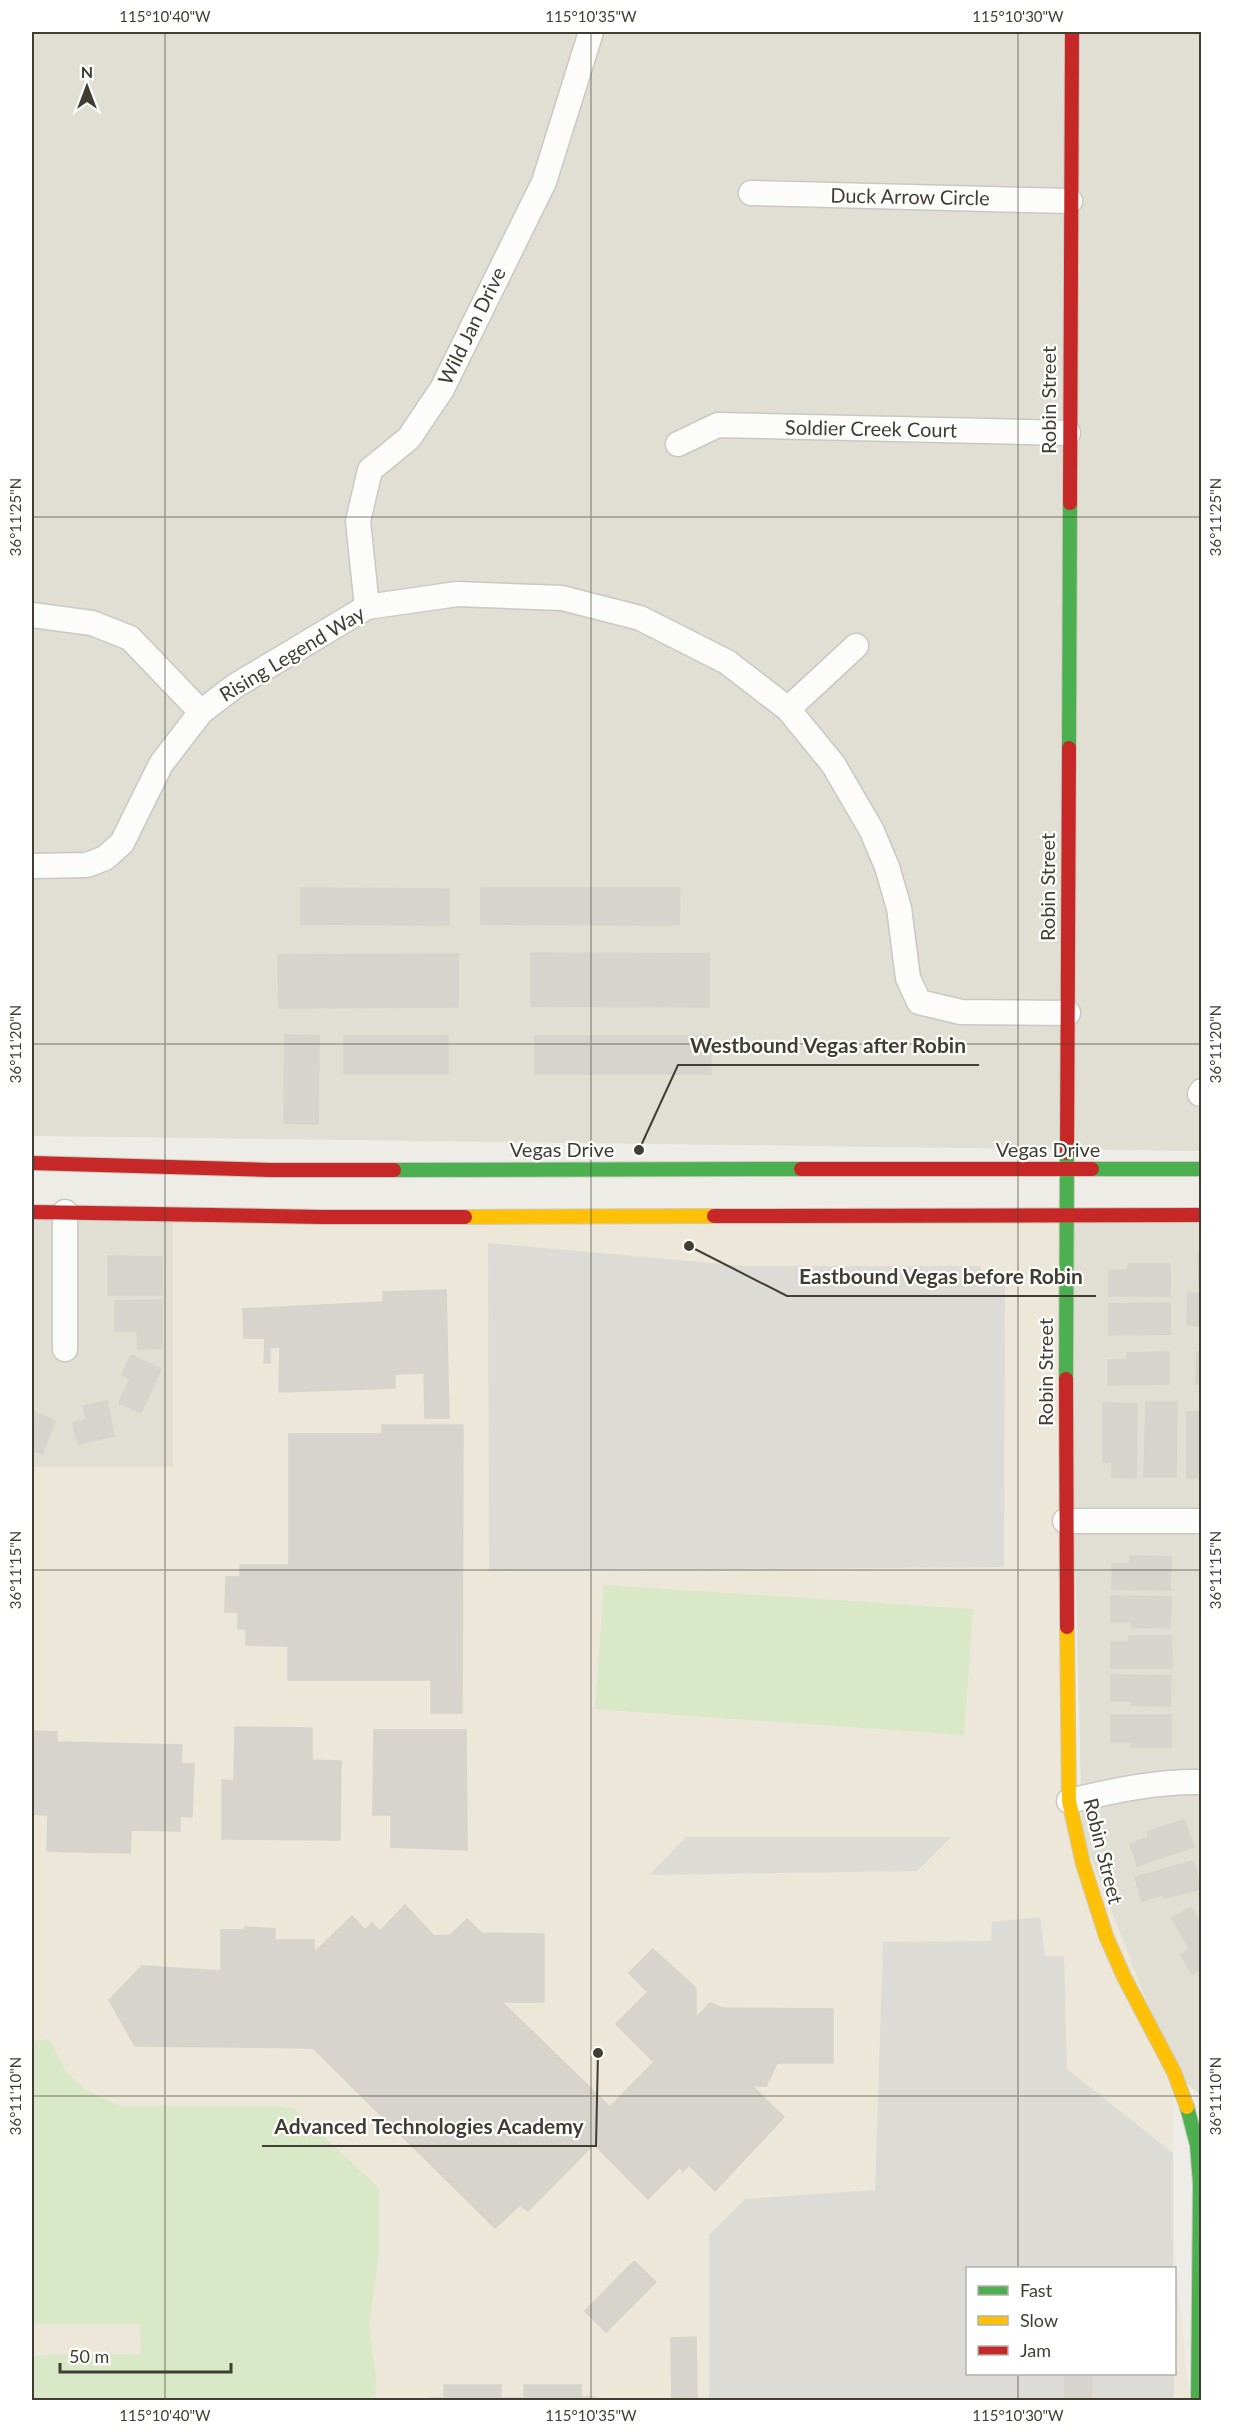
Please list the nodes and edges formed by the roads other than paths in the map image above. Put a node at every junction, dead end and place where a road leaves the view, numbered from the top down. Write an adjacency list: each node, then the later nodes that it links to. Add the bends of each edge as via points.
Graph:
1 (591, 32): 7 (street, Wild Jan Drive, via 543,182 442,388 409,438 370,470 358,521)
2 (1072, 32): 4 (street, Robin Street)
3 (751, 193): 4 (street, Duck Arrow Circle)
4 (1070, 201): 5 (street, Robin Street)
5 (1068, 433): 6 (street, Soldier Creek Court, via 718,425); 13 (street, Robin Street)
6 (678, 444)
7 (367, 607): 10 (street, Rising Legend Way, via 457,594 562,598 640,618 728,662); 11 (street, Rising Legend Way, via 235,686)
8 (32, 615): 11 (street, via 92,623 130,638)
9 (856, 646): 10 (street)
10 (788, 709): 13 (street, Rising Legend Way, via 833,764 872,831 899,908 908,978 919,1002 961,1012)
11 (201, 712): 12 (street, Rising Legend Way, via 161,764 122,843 105,858 87,865)
12 (32, 866)
13 (1068, 1013): 15 (street, Robin Street)
14 (32, 1163): 15 (street, Vegas Drive, via 513,1175)
15 (1067, 1169): 16 (street, Vegas Drive); 19 (street, Robin Street)
16 (1202, 1169)
17 (32, 1212): 18 (street)
18 (65, 1212): 19 (street, via 298,1217 514,1211); 21 (street)
19 (1066, 1215): 20 (street); 22 (street, Robin Street)
20 (1202, 1215)
21 (65, 1349)
22 (1065, 1521): 23 (street); 25 (street, Robin Street)
23 (1202, 1521)
24 (1202, 1782): 25 (street, via 1127,1787)
25 (1069, 1802): 26 (street, Robin Street, via 1083,1864 1106,1936 1174,2072 1197,2145)
26 (1198, 2400)

